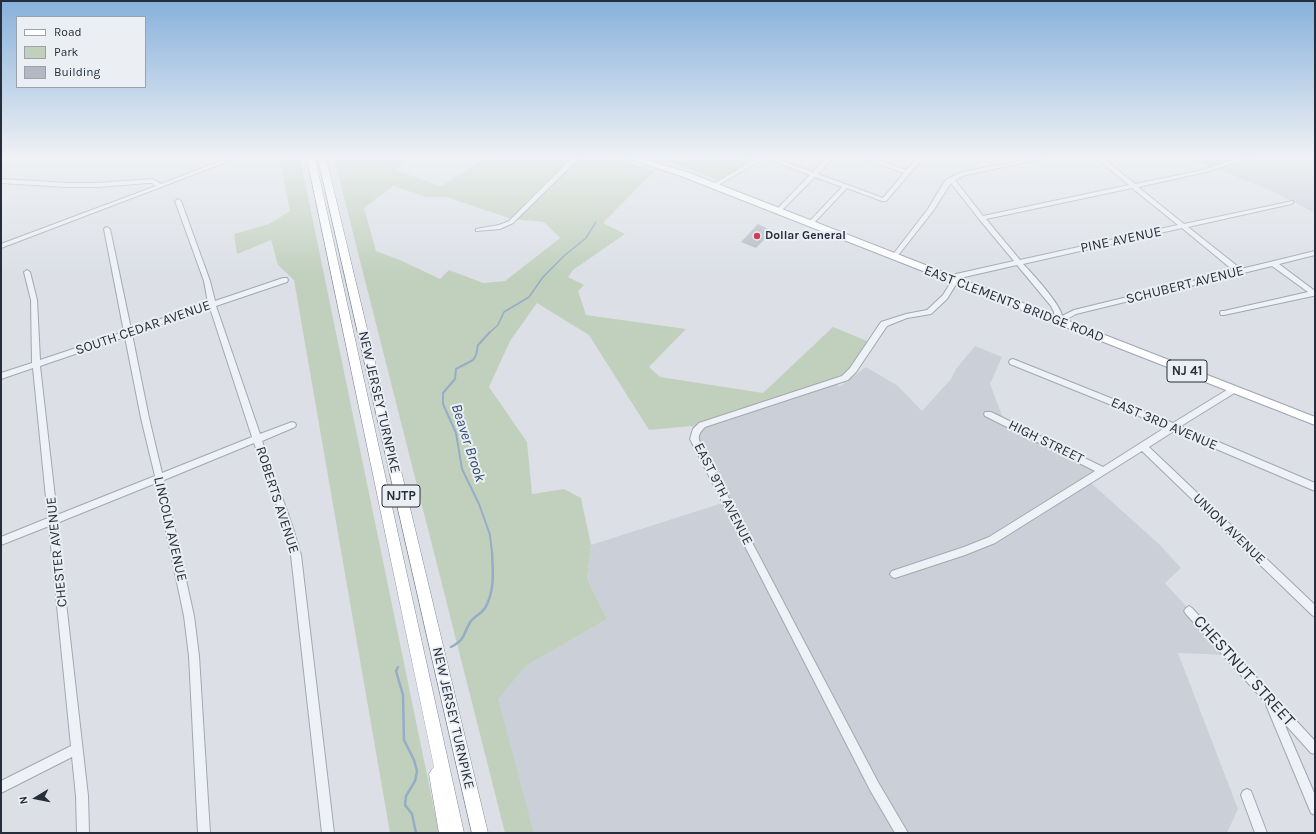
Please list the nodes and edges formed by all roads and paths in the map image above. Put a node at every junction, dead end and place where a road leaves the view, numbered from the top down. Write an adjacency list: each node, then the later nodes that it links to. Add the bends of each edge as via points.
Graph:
1 (131, 197): 22 (street)
2 (319, 197): 55 (highway, NEW JERSEY TURNPIKE / NJTP)
3 (331, 197): 59 (highway, NEW JERSEY TURNPIKE / NJTP)
4 (536, 197): 21 (street, via 511,222 500,227)
5 (741, 197): 16 (main road, EAST CLEMENTS BRIDGE ROAD / NJ 41)
6 (792, 197): 16 (street)
7 (836, 197): 18 (street)
8 (876, 197): 9 (street, via 884,200)
9 (887, 197)
10 (938, 197): 24 (street)
11 (965, 197): 17 (street)
12 (1082, 197): 17 (street)
13 (1148, 197): 19 (street)
14 (178, 201): 32 (street, ROBERTS AVENUE, via 207,281)
15 (1291, 202): 19 (street, PINE AVENUE)
16 (778, 211): 18 (main road, EAST CLEMENTS BRIDGE ROAD / NJ 41)
17 (981, 218): 25 (street)
18 (810, 224): 24 (main road, EAST CLEMENTS BRIDGE ROAD / NJ 41)
19 (1183, 226): 25 (street, PINE AVENUE); 27 (street)
20 (107, 229): 35 (street, LINCOLN AVENUE)
21 (478, 230)
22 (1, 246)
23 (1315, 253): 26 (street, SCHUBERT AVENUE)
24 (894, 257): 30 (main road, EAST CLEMENTS BRIDGE ROAD / NJ 41)
25 (1018, 263): 30 (street, PINE AVENUE, via 958,276); 34 (street, via 1054,305 1058,312)
26 (1273, 263): 27 (street, SCHUBERT AVENUE); 31 (street)
27 (1239, 271): 34 (street, SCHUBERT AVENUE, via 1074,312)
28 (28, 272): 37 (street, CHESTER AVENUE, via 34,300)
29 (285, 280): 32 (street, SOUTH CEDAR AVENUE)
30 (954, 280): 34 (main road, EAST CLEMENTS BRIDGE ROAD / NJ 41); 69 (street, EAST 9TH AVENUE, via 945,297 929,312 906,316 884,324 845,378 702,425 696,431 694,439 874,786)
31 (1314, 294): 33 (street)
32 (212, 305): 35 (street, SOUTH CEDAR AVENUE); 44 (street, ROBERTS AVENUE)
33 (1224, 313)
34 (1058, 322): 39 (main road, EAST CLEMENTS BRIDGE ROAD / NJ 41)
35 (128, 333): 37 (street, SOUTH CEDAR AVENUE); 47 (street, LINCOLN AVENUE)
36 (1013, 362): 43 (street, EAST 3RD AVENUE)
37 (36, 364): 38 (street, SOUTH CEDAR AVENUE); 49 (street, CHESTER AVENUE)
38 (1, 376)
39 (1233, 390): 41 (main road, EAST CLEMENTS BRIDGE ROAD / NJ 41); 43 (street)
40 (988, 414): 46 (street, HIGH STREET)
41 (1315, 421)
42 (292, 424): 44 (street)
43 (1174, 427): 45 (street); 48 (street, EAST 3RD AVENUE)
44 (256, 439): 47 (street); 64 (street, ROBERTS AVENUE, via 288,525 296,556)
45 (1143, 446): 46 (street); 53 (street, UNION AVENUE)
46 (1103, 471): 51 (street, via 992,540)
47 (159, 478): 49 (street); 63 (street, LINCOLN AVENUE, via 189,616 194,656)
48 (1315, 487)
49 (53, 521): 50 (street); 56 (street, CHESTER AVENUE)
50 (1, 542)
51 (895, 574)
52 (1189, 611): 54 (street, CHESTNUT STREET)
53 (1315, 612)
54 (1269, 699): 57 (street, CHESTNUT STREET); 61 (street)
55 (430, 711): 65 (highway, via 439,791); 66 (highway, NEW JERSEY TURNPIKE / NJTP)
56 (77, 748): 58 (street); 62 (street, CHESTER AVENUE)
57 (1315, 749)
58 (1, 787)
59 (470, 788): 67 (highway, NEW JERSEY TURNPIKE / NJTP); 68 (highway)
60 (1247, 795): 70 (street)
61 (1315, 809)
62 (83, 833)
63 (204, 833)
64 (328, 833)
65 (447, 833)
66 (456, 833)
67 (480, 833)
68 (484, 833)
69 (902, 833)
70 (1261, 833)

